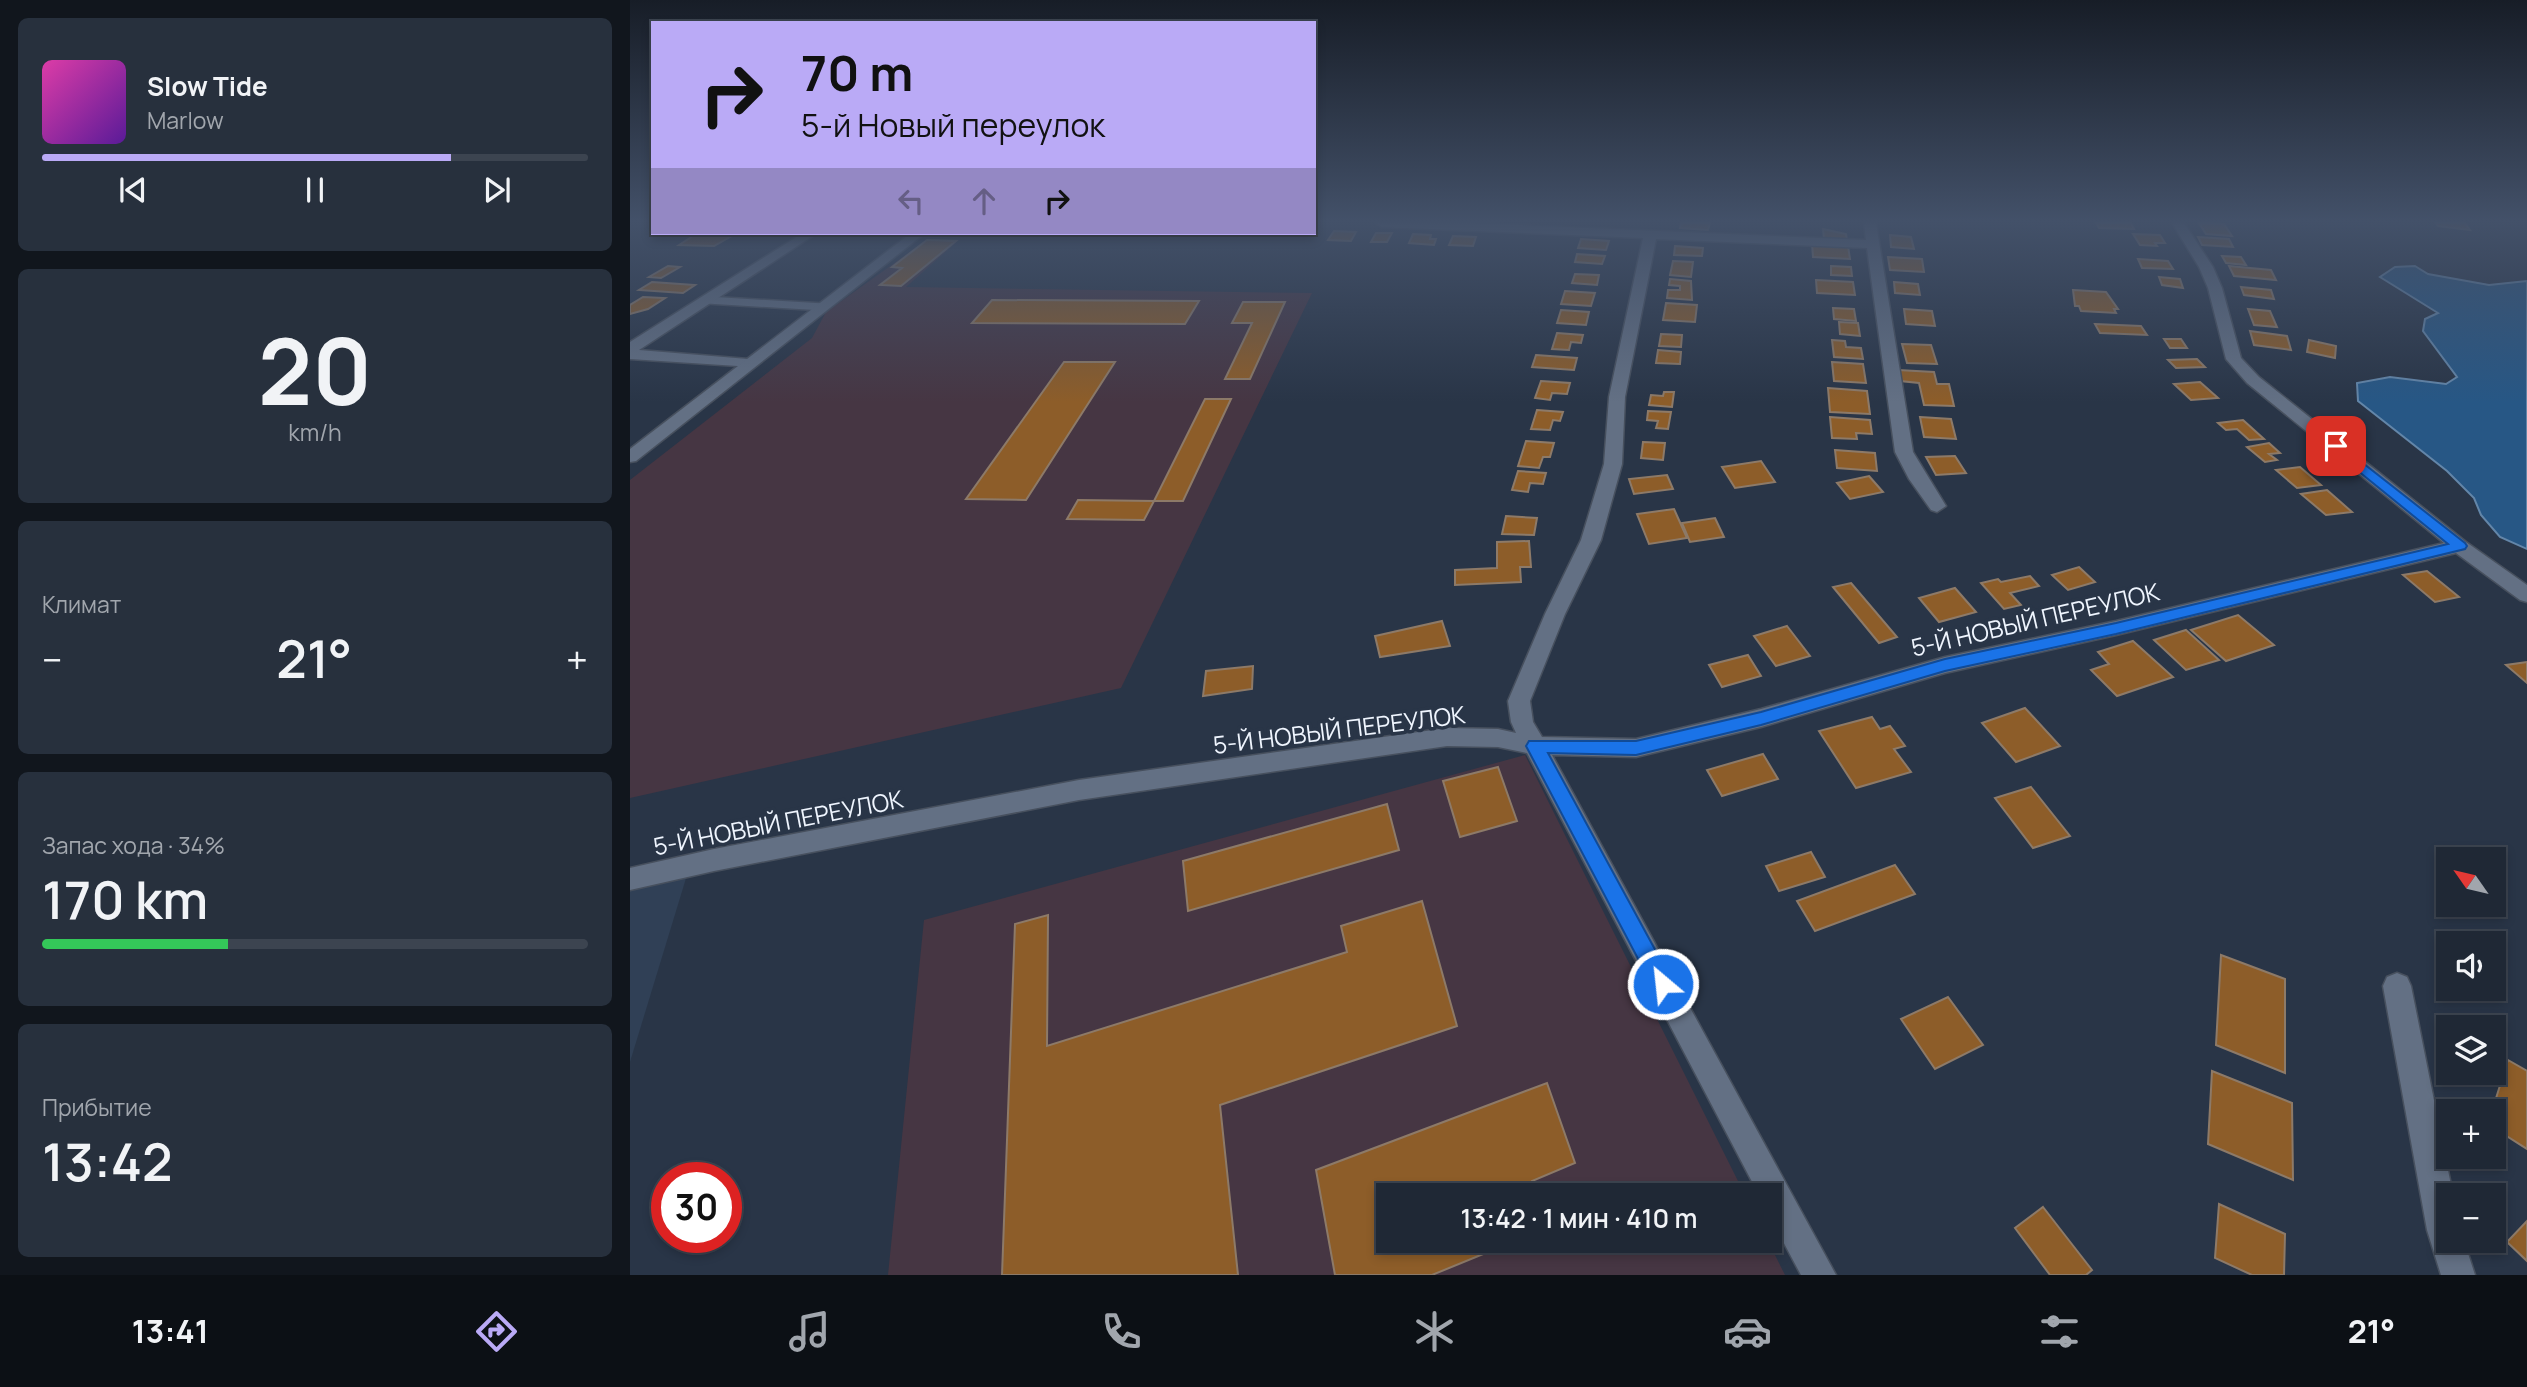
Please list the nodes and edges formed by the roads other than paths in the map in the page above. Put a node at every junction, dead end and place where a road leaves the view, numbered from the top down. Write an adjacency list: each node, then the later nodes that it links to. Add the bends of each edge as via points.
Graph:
1 (734, 282): 6 (street)
2 (855, 282): 7 (street)
3 (1640, 282): 14 (street, via 1616,397 1613,464 1591,540 1519,701 1522,722)
4 (1878, 282): 11 (street, via 1904,452)
5 (2213, 282): 12 (street, via 2234,359 2253,380)
6 (707, 300): 7 (lane); 8 (street)
7 (824, 307): 9 (street)
8 (630, 352): 9 (street)
9 (748, 364): 10 (street)
10 (630, 457)
11 (1937, 506)
12 (2459, 546): 13 (street); 14 (street, 5-Й НОВЫЙ ПЕРЕУЛОК, via 1945,665 1636,748)
13 (2527, 595)
14 (1535, 746): 15 (street, 5-Й НОВЫЙ ПЕРЕУЛОК, via 1498,738 1447,737 1092,788); 17 (street)
15 (630, 879)
16 (2397, 986): 18 (street, via 2444,1230)
17 (1819, 1275)
18 (2458, 1275)

